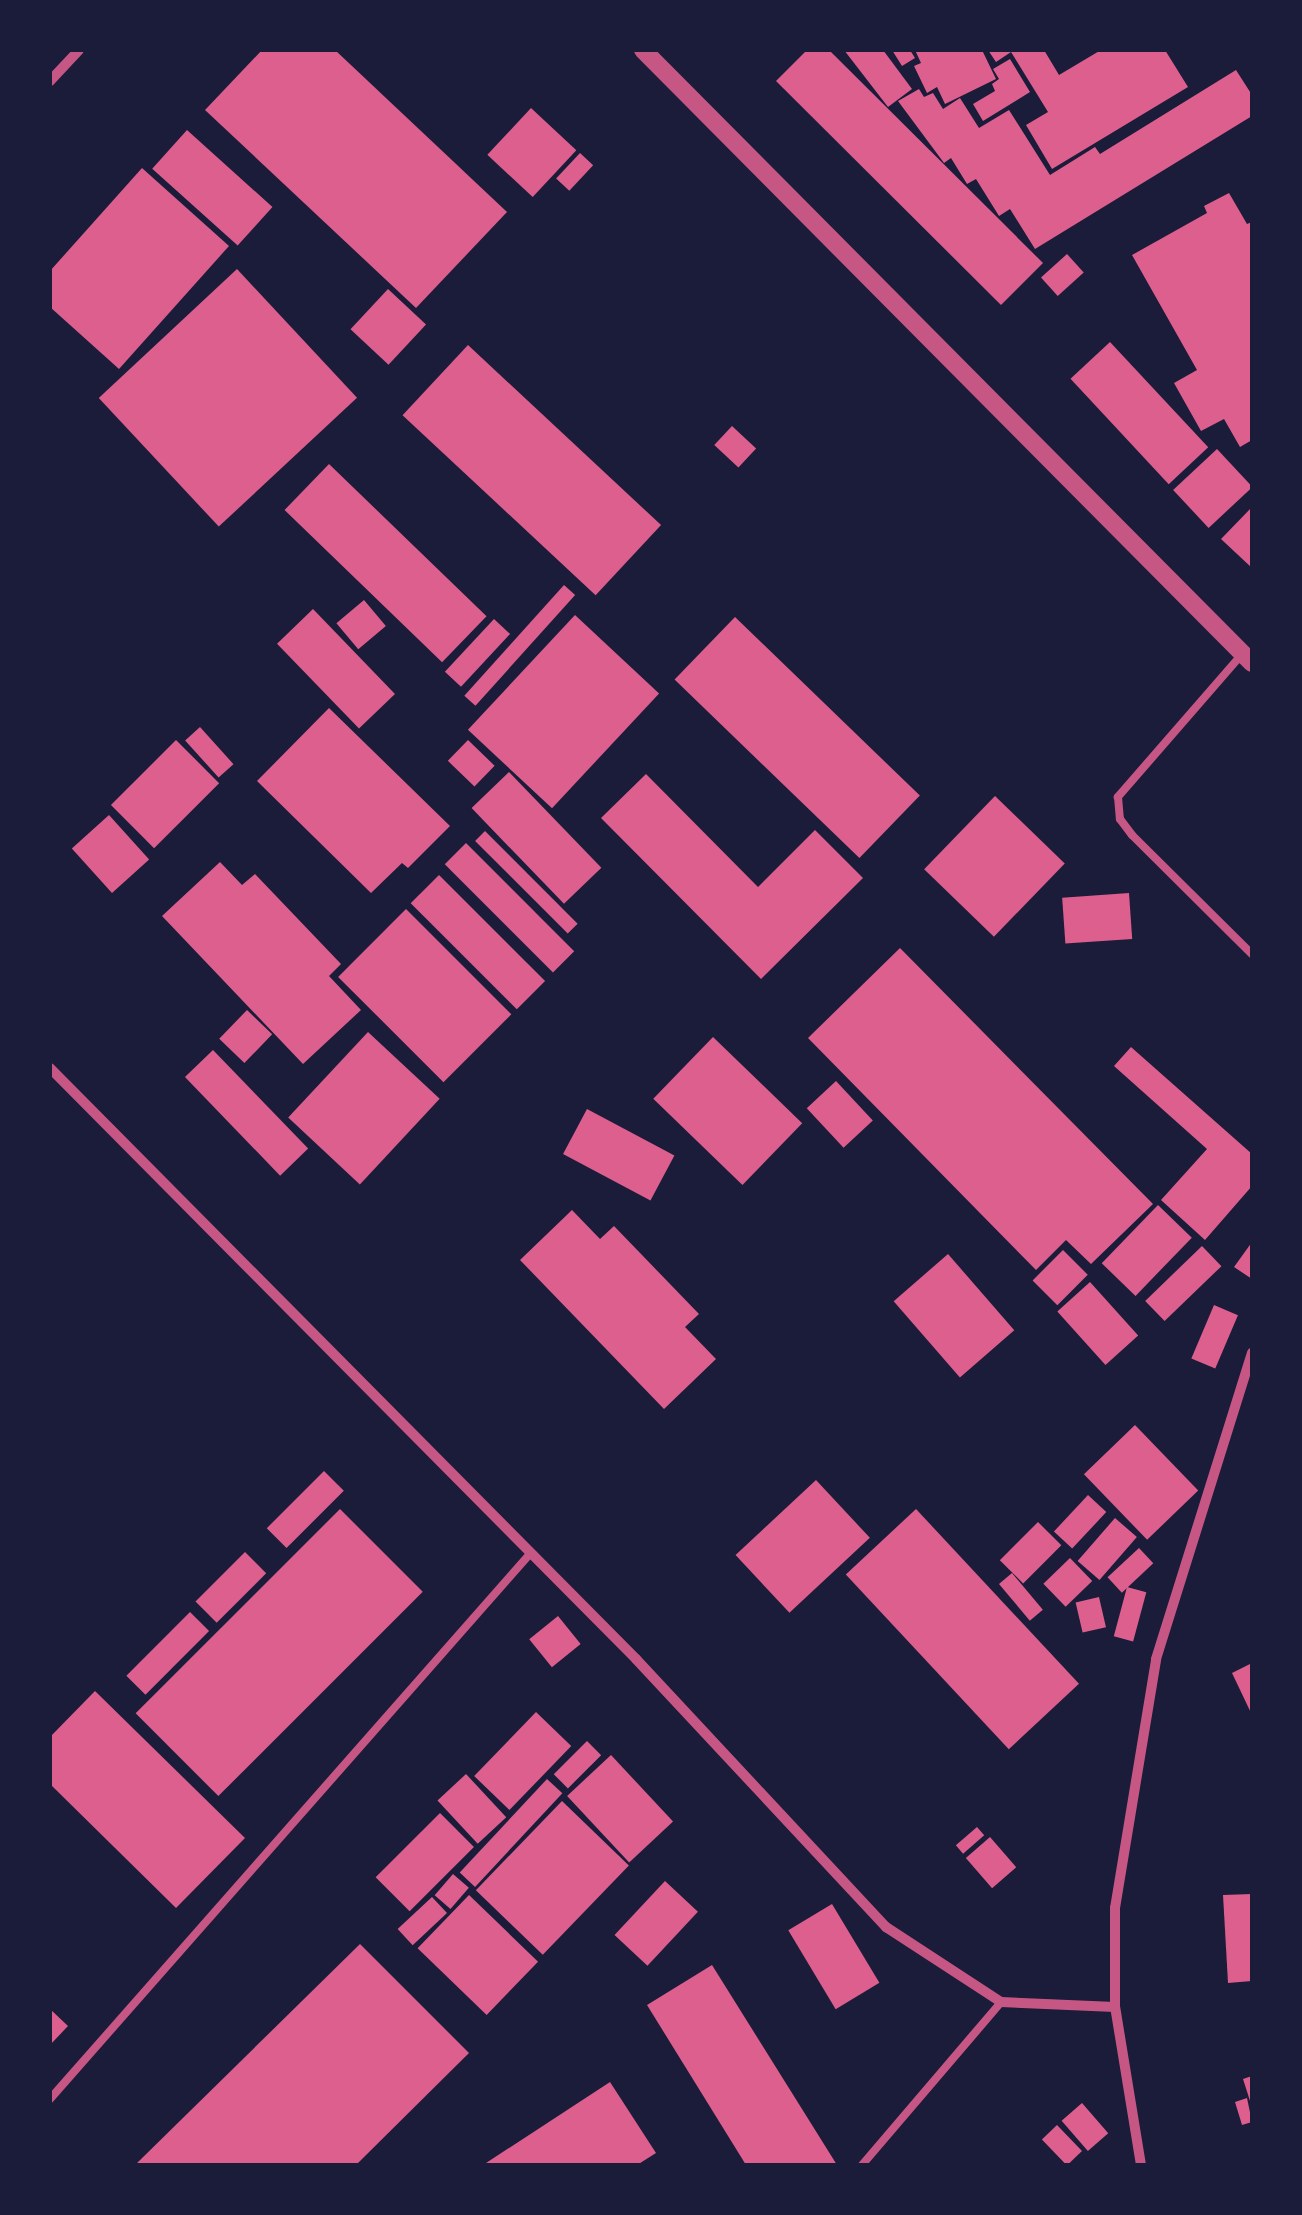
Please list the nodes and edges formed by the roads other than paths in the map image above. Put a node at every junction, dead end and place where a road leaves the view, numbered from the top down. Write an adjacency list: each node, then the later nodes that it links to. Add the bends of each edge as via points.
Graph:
1 (79, 50): 3 (street)
2 (643, 50): 4 (street)
3 (50, 81)
4 (1248, 658): 5 (lane, via 1118,796 1120,819 1132,836)
5 (1252, 954)
6 (50, 1068): 8 (street)
7 (1252, 1353): 10 (street, via 1156,1659 1115,1908)
8 (529, 1555): 9 (street, via 886,1927); 11 (lane)
9 (1001, 2002): 10 (street); 12 (lane)
10 (1115, 2007): 13 (street)
11 (50, 2099)
12 (862, 2165)
13 (1141, 2165)

